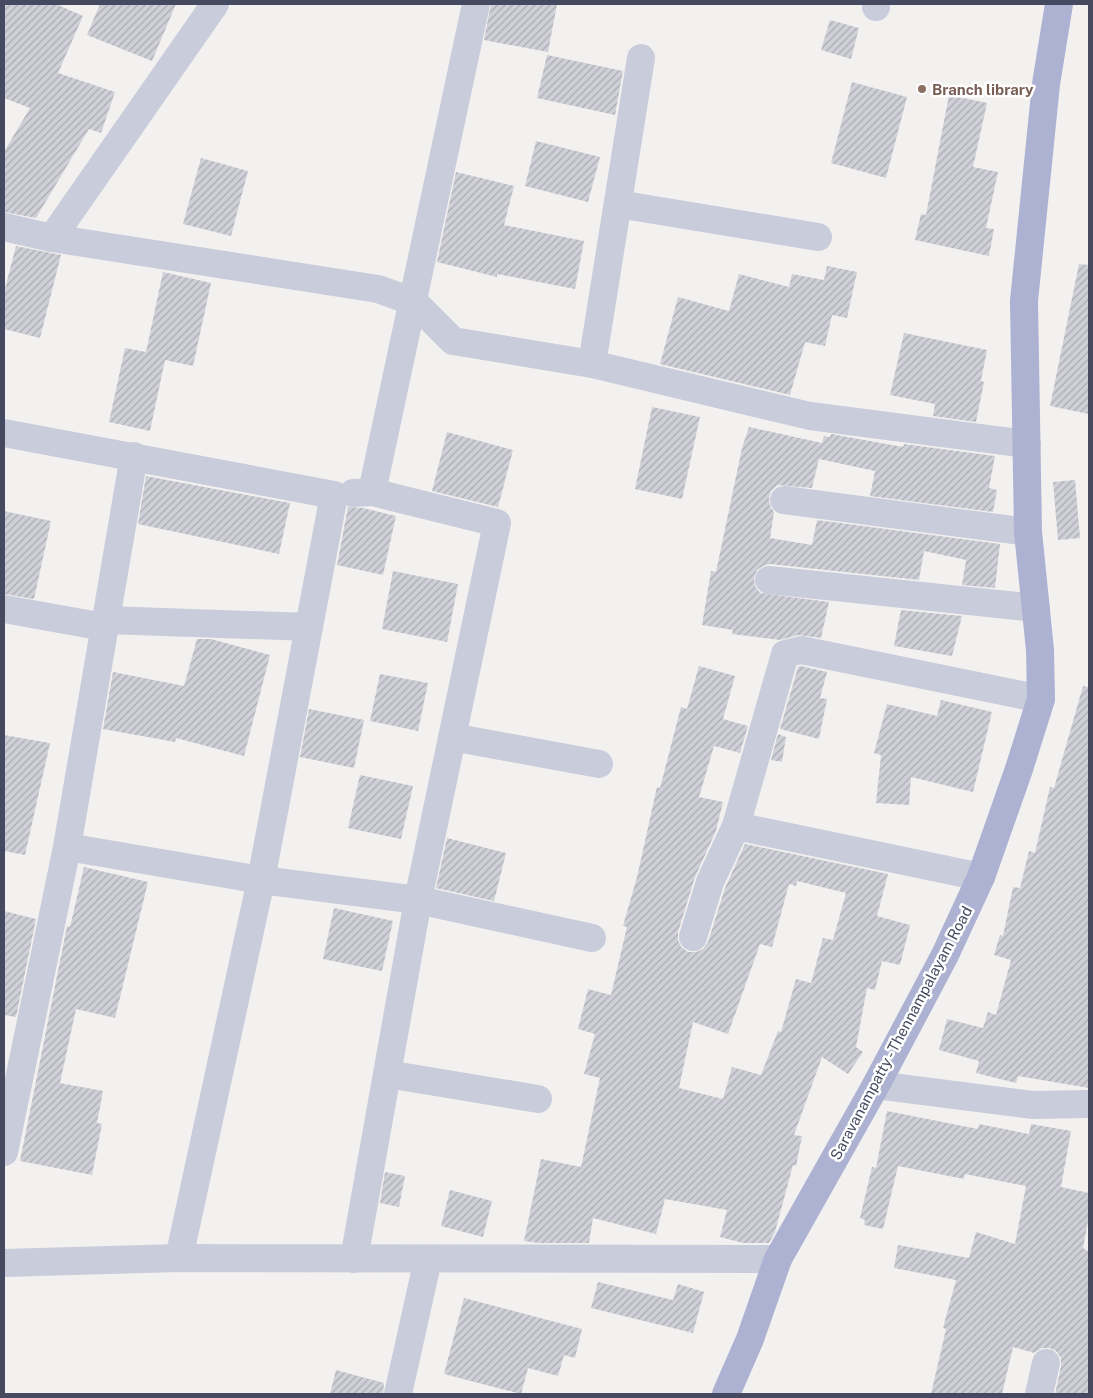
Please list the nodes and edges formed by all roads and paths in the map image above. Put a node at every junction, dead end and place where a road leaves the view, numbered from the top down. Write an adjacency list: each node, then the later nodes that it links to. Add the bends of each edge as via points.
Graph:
1 (216, 4): 7 (street)
2 (476, 4): 9 (street)
3 (1059, 4): 12 (main road, Saravanampatty - Thennampalayam Road, via 1046,84 1024,301)
4 (641, 58): 5 (street)
5 (618, 204): 8 (street); 10 (street)
6 (4, 227): 7 (street)
7 (52, 238): 9 (street, via 378,289)
8 (818, 238)
9 (414, 302): 10 (street, via 453,341); 14 (street)
10 (592, 364): 12 (street, via 810,416)
11 (4, 433): 13 (street)
12 (1027, 444): 17 (main road, Saravanampatty - Thennampalayam Road)
13 (134, 456): 15 (street); 21 (street)
14 (372, 492): 15 (street); 24 (street, via 497,523)
15 (334, 495): 22 (street)
16 (784, 500): 17 (street)
17 (1028, 532): 19 (main road, Saravanampatty - Thennampalayam Road)
18 (769, 580): 19 (street)
19 (1036, 608): 23 (main road, Saravanampatty - Thennampalayam Road)
20 (4, 609): 21 (street)
21 (105, 623): 22 (street); 27 (street)
22 (310, 627): 29 (street)
23 (1041, 698): 26 (street, via 801,650 785,654); 28 (main road, Saravanampatty - Thennampalayam Road)
24 (452, 737): 25 (street); 30 (street)
25 (600, 764)
26 (736, 826): 28 (street); 31 (street, via 710,882)
27 (67, 847): 29 (street); 35 (street)
28 (981, 877): 34 (main road, Saravanampatty - Thennampalayam Road, via 945,955)
29 (261, 880): 30 (street); 39 (street)
30 (418, 900): 32 (street); 33 (street)
31 (693, 937)
32 (592, 938)
33 (386, 1074): 36 (street); 40 (street)
34 (876, 1085): 37 (street, via 1033,1105); 42 (main road, Saravanampatty - Thennampalayam Road)
35 (10, 1094): 38 (street)
36 (538, 1099)
37 (1089, 1104)
38 (4, 1152)
39 (179, 1258): 40 (street); 43 (street)
40 (354, 1259): 41 (street)
41 (428, 1259): 42 (street); 45 (street)
42 (778, 1259): 46 (main road, Saravanampatty - Thennampalayam Road)
43 (4, 1263)
44 (1046, 1363): 47 (street)
45 (398, 1394)
46 (726, 1394)
47 (1039, 1394)

